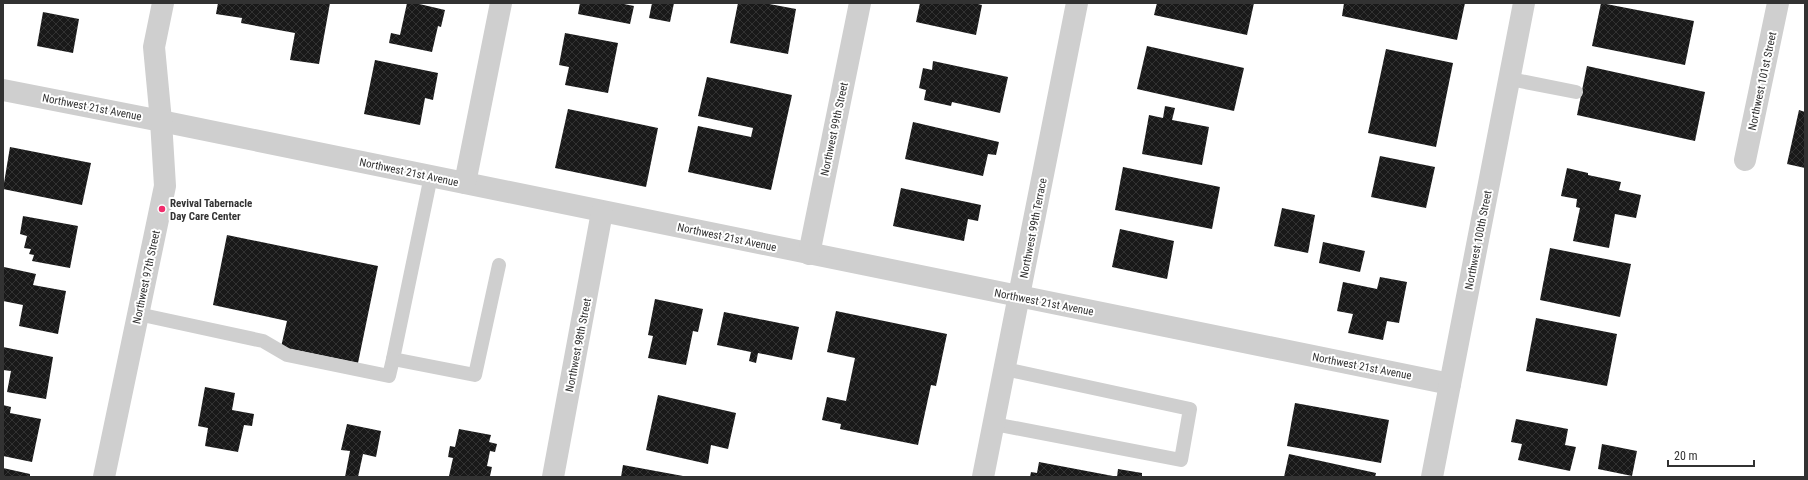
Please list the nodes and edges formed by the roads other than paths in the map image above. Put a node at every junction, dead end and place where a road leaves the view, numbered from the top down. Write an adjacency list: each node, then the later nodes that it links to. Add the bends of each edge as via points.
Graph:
1 (163, 3): 10 (street, Northwest 97th Street, via 154,47)
2 (501, 3): 13 (street)
3 (860, 3): 15 (street, Northwest 99th Street)
4 (1077, 3): 17 (street, Northwest 99th Terrace)
5 (1524, 3): 7 (street, Northwest 100th Street)
6 (1778, 3): 11 (street, Northwest 101st Street)
7 (1510, 80): 9 (lane); 21 (street, Northwest 100th Street)
8 (3, 90): 10 (street, Northwest 21st Avenue)
9 (1576, 92)
10 (161, 121): 12 (street, Northwest 21st Avenue); 18 (street, Northwest 97th Street, via 164,186)
11 (1746, 160)
12 (431, 176): 13 (street, Northwest 21st Avenue); 19 (lane)
13 (464, 183): 14 (street, Northwest 21st Avenue)
14 (602, 212): 15 (street, Northwest 21st Avenue); 24 (street, Northwest 98th Street)
15 (808, 254): 17 (street, Northwest 21st Avenue)
16 (499, 264): 19 (lane, via 475,375)
17 (1020, 297): 20 (street, Northwest 99th Terrace); 21 (street, Northwest 21st Avenue)
18 (138, 314): 19 (lane, via 263,342 287,355 389,376); 23 (street, Northwest 97th Street)
19 (393, 359)
20 (1005, 369): 22 (street, Northwest 99th Terrace); 22 (lane, via 1190,409 1181,460)
21 (1450, 384): 26 (street, Northwest 100th Street)
22 (994, 424): 25 (street, Northwest 99th Terrace)
23 (104, 477)
24 (553, 477)
25 (983, 477)
26 (1432, 477)

